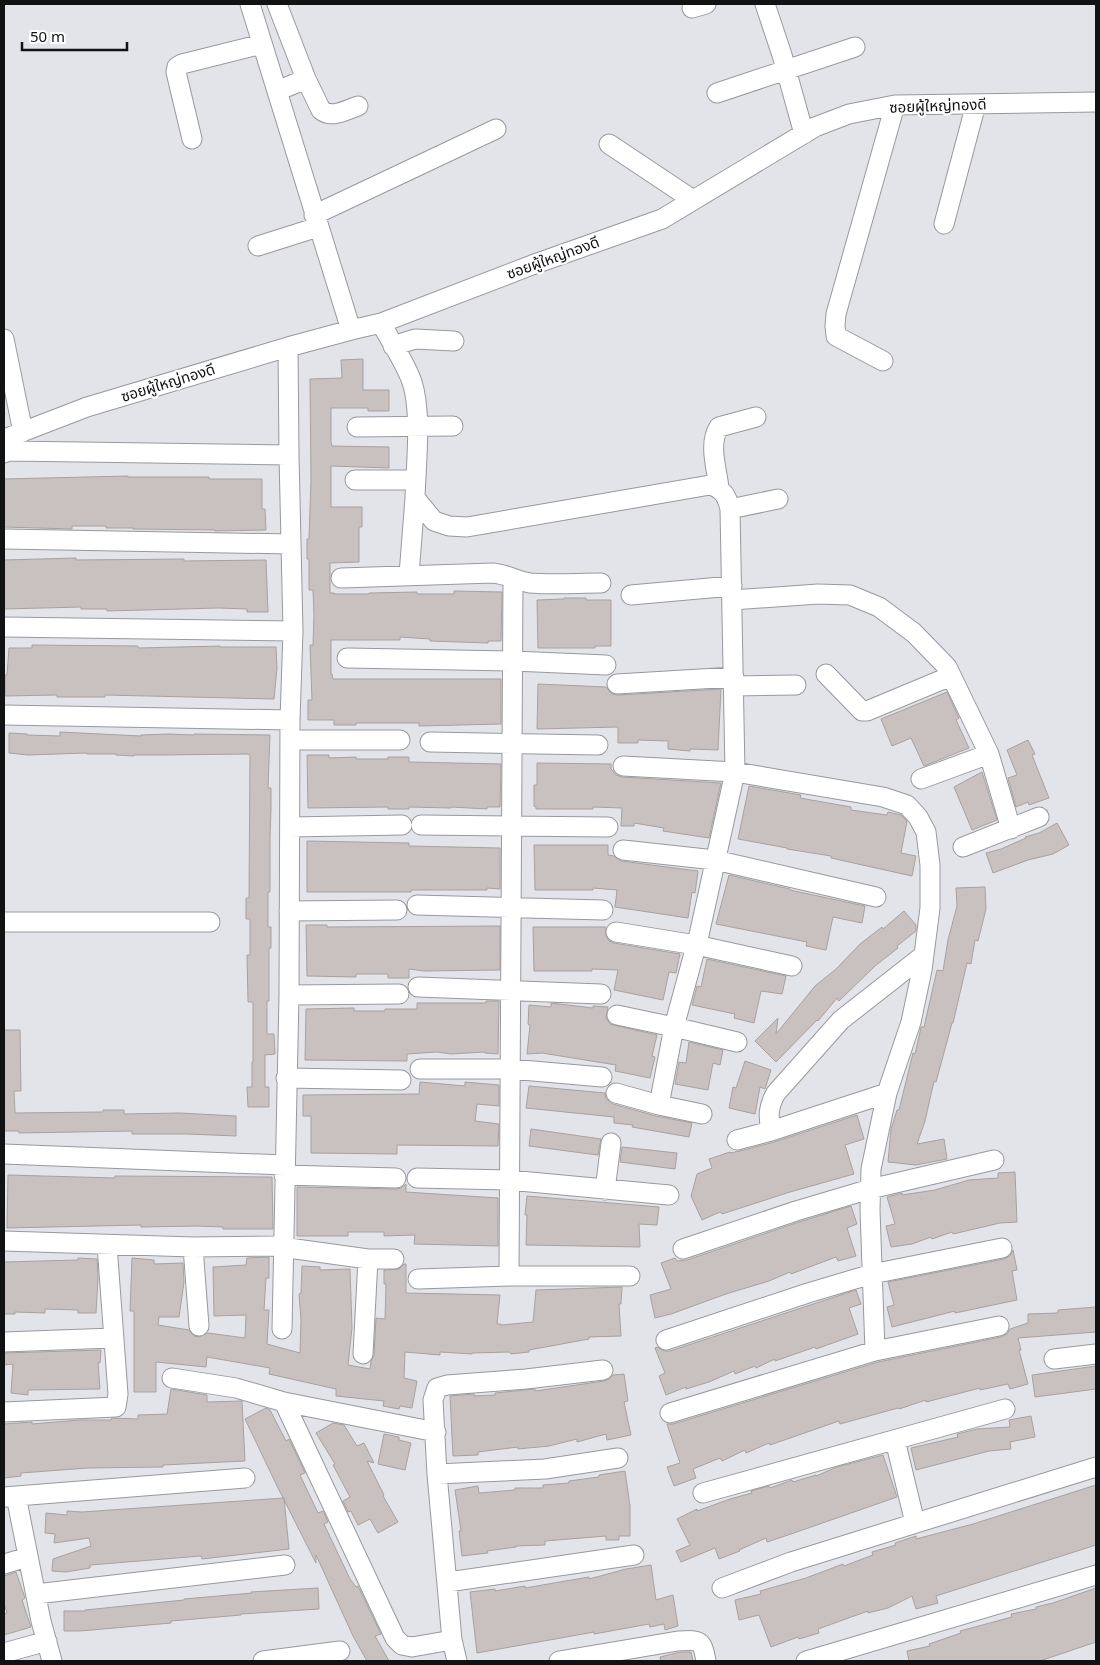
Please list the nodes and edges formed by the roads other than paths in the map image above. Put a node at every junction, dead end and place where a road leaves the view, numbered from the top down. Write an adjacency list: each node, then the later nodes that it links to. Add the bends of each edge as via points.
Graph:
1 (250, 4): 4 (street)
2 (277, 4): 7 (street)
3 (765, 4): 6 (street)
4 (262, 44): 8 (street); 16 (street, via 177,67)
5 (855, 47): 6 (street)
6 (786, 70): 9 (street); 15 (street)
7 (306, 79): 8 (street); 13 (street, via 324,113 336,114)
8 (277, 91): 19 (street)
9 (717, 93)
10 (1096, 102): 12 (street, ซอยผู้ใหญ่ทองดี)
11 (895, 104): 12 (street, ซอยผู้ใหญ่ทองดี); 15 (street, ซอยผู้ใหญ่ทองดี, via 849,114); 28 (street, via 834,326 836,336)
12 (976, 104): 20 (street)
13 (358, 106)
14 (496, 129): 19 (street)
15 (804, 134): 18 (street, ซอยผู้ใหญ่ทองดี)
16 (192, 139)
17 (609, 144): 18 (street)
18 (693, 200): 22 (street, ซอยผู้ใหญ่ทองดี, via 662,219)
19 (316, 221): 21 (street); 23 (street)
20 (944, 224)
21 (258, 246)
22 (381, 323): 23 (street, ซอยผู้ใหญ่ทองดี); 25 (street)
23 (351, 330): 26 (street, ซอยผู้ใหญ่ทองดี)
24 (454, 341): 25 (street, via 415,339)
25 (393, 346): 30 (street, via 412,382)
26 (288, 347): 33 (street, ซอยผู้ใหญ่ทองดี, via 87,408); 36 (street)
27 (5, 348): 33 (street)
28 (883, 361)
29 (756, 417): 38 (street, via 719,426 714,434)
30 (417, 425): 31 (street); 32 (street); 39 (street)
31 (453, 426)
32 (357, 427)
33 (23, 432): 34 (street, ซอยผู้ใหญ่ทองดี)
34 (4, 439)
35 (4, 453): 36 (street)
36 (289, 455): 43 (street)
37 (355, 480): 39 (street)
38 (719, 488): 39 (street, via 710,485 467,527 434,521); 41 (street, via 727,497)
39 (415, 489): 44 (street)
40 (778, 499): 41 (street)
41 (730, 509): 48 (street)
42 (4, 539): 43 (street)
43 (290, 544): 51 (street)
44 (409, 575): 45 (street); 46 (street, via 493,573)
45 (341, 578)
46 (513, 580): 47 (street); 53 (street)
47 (601, 583)
48 (732, 593): 49 (street); 56 (street, via 850,595 879,607 914,633 947,667); 57 (street)
49 (631, 595)
50 (4, 627): 51 (street)
51 (293, 631): 61 (street)
52 (347, 658): 53 (street)
53 (513, 661): 54 (street); 65 (street)
54 (606, 665)
55 (826, 674): 56 (street, via 862,712)
56 (951, 676): 67 (street)
57 (734, 682): 58 (street); 59 (street); 69 (street)
58 (617, 684)
59 (796, 685)
60 (4, 715): 61 (street)
61 (290, 720): 62 (street)
62 (290, 740): 63 (street); 75 (street)
63 (400, 740)
64 (430, 742): 65 (street)
65 (512, 744): 66 (street); 74 (street)
66 (598, 745)
67 (989, 754): 70 (street); 77 (street)
68 (623, 766): 69 (street)
69 (735, 772): 80 (street); 91 (street, via 883,797 907,805 926,832 930,865 930,908)
70 (920, 779)
71 (1039, 817): 77 (street)
72 (402, 825): 75 (street)
73 (421, 826): 74 (street)
74 (512, 826): 76 (street); 83 (street)
75 (290, 827): 86 (street)
76 (608, 828)
77 (1011, 829): 78 (street)
78 (964, 847)
79 (623, 850): 80 (street)
80 (715, 860): 81 (street); 90 (street)
81 (876, 898)
82 (417, 905): 83 (street)
83 (511, 908): 85 (street); 94 (street)
84 (398, 910): 86 (street)
85 (603, 910)
86 (289, 912): 97 (street)
87 (4, 922): 88 (street)
88 (210, 922)
89 (616, 932): 90 (street)
90 (696, 945): 92 (street); 99 (street)
91 (924, 955): 106 (street, via 911,1022); 110 (street, via 841,1020 776,1092 768,1115)
92 (792, 966)
93 (418, 987): 94 (street)
94 (510, 991): 96 (street); 102 (street)
95 (399, 994): 97 (street)
96 (602, 994)
97 (289, 995): 104 (street)
98 (617, 1016): 99 (street)
99 (674, 1027): 100 (street); 108 (street)
100 (737, 1042)
101 (420, 1069): 102 (street)
102 (510, 1069): 103 (street); 118 (street)
103 (602, 1077)
104 (286, 1078): 105 (street); 115 (street)
105 (401, 1080)
106 (887, 1093): 110 (street); 119 (street, via 871,1169)
107 (616, 1094): 108 (street)
108 (659, 1105): 109 (street)
109 (702, 1114)
110 (771, 1132): 111 (street)
111 (737, 1140)
112 (611, 1143): 120 (street)
113 (4, 1154): 115 (street)
114 (994, 1160): 119 (street)
115 (284, 1170): 116 (street); 125 (street)
116 (396, 1178)
117 (418, 1178): 118 (street)
118 (509, 1180): 120 (street); 131 (street)
119 (870, 1189): 127 (street); 130 (street)
120 (605, 1190): 121 (street)
121 (669, 1195)
122 (4, 1241): 123 (street)
123 (107, 1245): 124 (street); 137 (street)
124 (194, 1247): 125 (street); 134 (street)
125 (283, 1248): 128 (street); 136 (street)
126 (1002, 1248): 130 (street)
127 (683, 1249)
128 (368, 1259): 129 (street); 141 (street)
129 (394, 1259)
130 (872, 1274): 138 (street); 140 (street)
131 (509, 1276): 132 (street); 133 (street)
132 (630, 1276)
133 (418, 1279)
134 (199, 1326)
135 (999, 1326): 140 (street)
136 (282, 1330)
137 (114, 1338): 139 (street); 148 (street, via 116,1407)
138 (666, 1340)
139 (4, 1342)
140 (876, 1351): 149 (street)
141 (363, 1354)
142 (1096, 1354): 143 (street)
143 (1054, 1359)
144 (603, 1370): 150 (street, via 437,1388 433,1400)
145 (172, 1378): 146 (street, via 236,1388)
146 (284, 1402): 150 (street); 167 (street, via 395,1638 402,1645 412,1647)
147 (1005, 1409): 151 (street)
148 (4, 1412)
149 (670, 1413)
150 (436, 1432): 154 (street)
151 (895, 1440): 156 (street); 158 (street)
152 (618, 1458): 154 (street, via 545,1469)
153 (1096, 1467): 158 (street)
154 (437, 1474): 164 (street)
155 (245, 1478): 157 (street)
156 (703, 1493)
157 (10, 1497): 160 (street)
158 (915, 1523): 165 (street, via 791,1562)
159 (634, 1555): 164 (street)
160 (28, 1557): 161 (street); 166 (street)
161 (4, 1564)
162 (285, 1565): 166 (street)
163 (1096, 1575): 177 (street)
164 (448, 1582): 167 (street)
165 (722, 1588)
166 (36, 1594): 168 (street)
167 (452, 1640): 174 (street)
168 (47, 1641): 170 (street); 172 (street)
169 (340, 1651): 173 (street)
170 (4, 1653)
171 (605, 1658): 175 (street); 176 (street, via 690,1640 702,1645)
172 (52, 1661)
173 (263, 1661)
174 (457, 1661)
175 (559, 1661)
176 (706, 1661)
177 (806, 1661)

